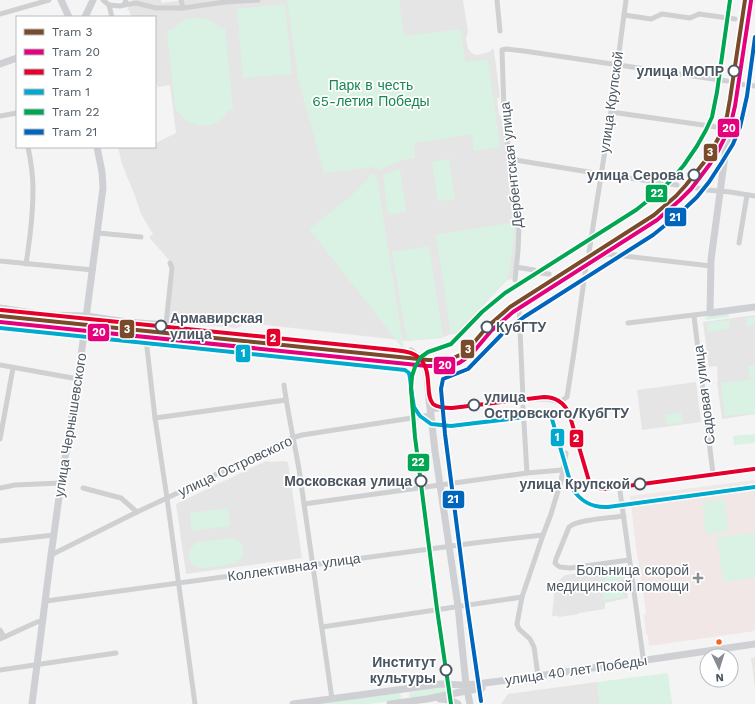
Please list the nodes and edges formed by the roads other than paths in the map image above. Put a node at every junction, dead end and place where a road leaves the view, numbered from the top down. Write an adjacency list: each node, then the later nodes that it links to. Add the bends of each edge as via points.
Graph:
1 (49, 0): 13 (street)
2 (61, 0): 15 (street)
3 (93, 0): 16 (street)
4 (103, 0): 11 (street)
5 (181, 0): 12 (street)
6 (258, 0): 12 (street)
7 (497, 0): 19 (street)
8 (626, 0): 14 (street, улица Крупской)
9 (751, 0): 24 (street)
10 (125, 2): 11 (street, via 120,6); 12 (street, via 156,8)
11 (109, 5): 17 (street)
12 (184, 8)
13 (0, 14)
14 (624, 15): 18 (street, via 651,19 662,14 690,18 699,14); 22 (street, улица Крупской)
15 (69, 16)
16 (85, 16)
17 (112, 16)
18 (735, 19)
19 (500, 31)
20 (16, 58): 21 (street)
21 (0, 64)
22 (617, 65): 23 (street); 26 (street, улица Крупской); 32 (street, Дербентская улица, via 502,50)
23 (726, 81)
24 (738, 84): 25 (street); 36 (street)
25 (755, 86)
26 (611, 112): 29 (street); 33 (street, улица Крупской)
27 (16, 113): 28 (street)
28 (0, 116)
29 (717, 127)
30 (28, 148): 45 (street, via 33,190)
31 (98, 148): 39 (street, улица Чернышевского, via 103,188)
32 (509, 159): 33 (street); 47 (street, Дербентская улица, via 519,228)
33 (601, 174): 34 (street); 42 (street, улица Крупской)
34 (677, 185)
35 (692, 187): 36 (street)
36 (721, 191): 37 (street); 46 (street)
37 (747, 194): 38 (street); 41 (street)
38 (755, 196)
39 (98, 233): 40 (street); 48 (street, улица Чернышевского)
40 (141, 237)
41 (739, 243)
42 (589, 252)
43 (0, 261): 45 (street)
44 (170, 263): 59 (street, via 172,268)
45 (26, 264): 48 (street)
46 (711, 266): 54 (street); 69 (street, улица Островского, via 607,254 586,266 567,397 560,402 548,399)
47 (516, 267): 49 (street); 50 (street, Дербентская улица)
48 (93, 270): 55 (street, улица Чернышевского)
49 (549, 274)
50 (515, 280)
51 (0, 307): 55 (street, via 45,314)
52 (519, 307): 69 (street)
53 (755, 307): 54 (street)
54 (710, 313): 56 (street)
55 (87, 315): 59 (street); 61 (street, улица Чернышевского)
56 (694, 316): 58 (street); 79 (street, Садовая улица)
57 (0, 319): 61 (street)
58 (628, 323)
59 (166, 324): 60 (street)
60 (179, 325)
61 (85, 328): 67 (street, улица Чернышевского); 73 (street, via 138,335 146,339)
62 (411, 351): 72 (street, via 425,366)
63 (313, 358): 64 (street)
64 (371, 360)
65 (0, 365): 66 (street)
66 (13, 368): 67 (street); 75 (street)
67 (78, 379): 80 (street, улица Чернышевского)
68 (284, 385): 70 (street)
69 (523, 399): 72 (street, улица Островского)
70 (286, 400): 73 (street); 74 (street)
71 (523, 407): 78 (street)
72 (430, 413): 74 (street, улица Островского); 81 (street)
73 (155, 418): 85 (street)
74 (292, 438): 85 (street, улица Островского); 86 (street)
75 (0, 439)
76 (566, 453): 77 (street)
77 (562, 470): 78 (street); 90 (street, via 551,514)
78 (527, 473): 81 (street)
79 (713, 474)
80 (61, 482): 82 (street); 89 (street, улица Чернышевского)
81 (440, 485): 86 (street); 92 (street)
82 (0, 488)
83 (83, 488): 87 (street, via 121,498)
84 (620, 491): 88 (street)
85 (167, 498): 87 (street, улица Островского); 96 (street)
86 (304, 504): 95 (street)
87 (137, 512): 93 (street, улица Островского)
88 (624, 516): 94 (street); 94 (street, via 573,524 569,527 555,563 560,567 570,568)
89 (54, 535): 91 (street); 93 (street, улица Чернышевского)
90 (542, 535): 92 (street, Коллективная улица); 97 (street)
91 (0, 541)
92 (449, 546): 95 (street, Коллективная улица); 99 (street)
93 (51, 555): 98 (street, улица Чернышевского)
94 (629, 560): 107 (street)
95 (312, 565): 96 (street, Коллективная улица); 101 (street)
96 (178, 583): 98 (street, Коллективная улица); 119 (street)
97 (522, 597): 99 (street); 110 (street, via 517,624 534,647)
98 (46, 600): 100 (street, улица Чернышевского)
99 (458, 606): 101 (street); 111 (street)
100 (43, 621): 103 (street); 108 (street, улица Чернышевского)
101 (322, 627): 114 (street)
102 (0, 630): 103 (street)
103 (2, 638)
104 (755, 644): 107 (street, улица 40 лет Победы)
105 (755, 648): 107 (street, улица 40 лет Победы)
106 (116, 653): 108 (street)
107 (644, 662): 110 (street, улица 40 лет Победы); 112 (street, улица 40 лет Победы)
108 (37, 664): 109 (street); 118 (street, улица Чернышевского)
109 (0, 670)
110 (538, 676): 111 (street, улица 40 лет Победы)
111 (467, 688): 112 (street, улица 40 лет Победы); 113 (street, улица 40 лет Победы, via 441,684); 115 (street, улица 40 лет Победы); 117 (street)
112 (487, 688): 117 (street, via 474,694)
113 (397, 690): 114 (street, улица 40 лет Победы); 116 (street, via 403,695)
114 (332, 699): 120 (street, улица 40 лет Победы)
115 (427, 699): 116 (street, улица 40 лет Победы); 122 (street, via 445,699)
116 (399, 703): 121 (street, улица 40 лет Победы)
117 (470, 703)
118 (32, 704)
119 (195, 704)
120 (293, 704)
121 (390, 704)
122 (458, 704)

